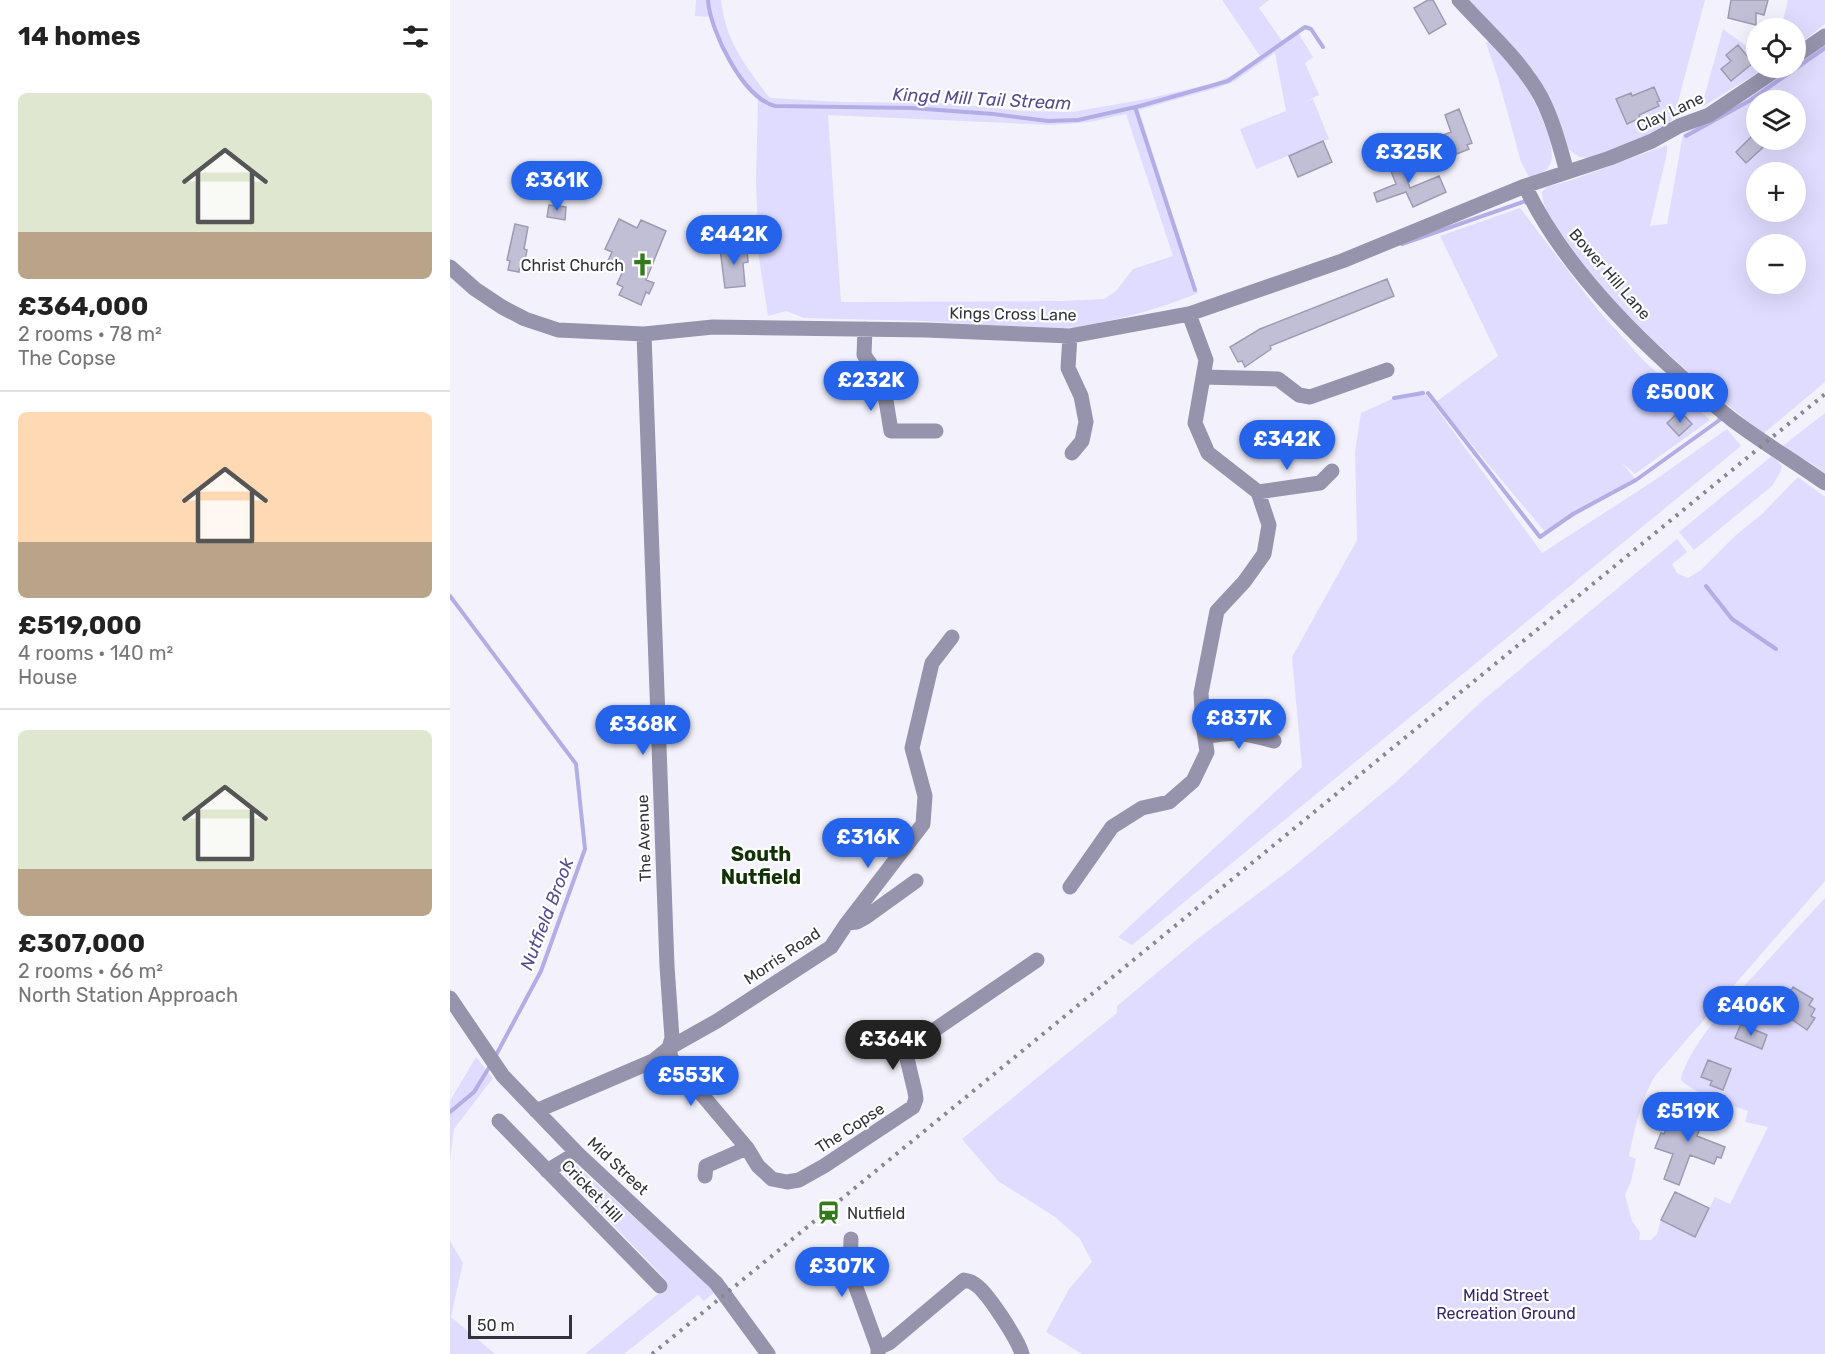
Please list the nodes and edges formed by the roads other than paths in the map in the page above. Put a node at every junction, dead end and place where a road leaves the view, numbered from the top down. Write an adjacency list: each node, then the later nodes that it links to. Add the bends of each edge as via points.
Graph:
1 (1460, 0): 5 (street, via 1533,83 1547,111)
2 (1825, 36): 3 (street)
3 (1806, 49)
4 (1764, 78): 5 (street, Clay Lane, via 1709,115 1610,158)
5 (1567, 172): 6 (street, Kings Cross Lane)
6 (1525, 186): 8 (street, Kings Cross Lane, via 1342,261); 17 (street, Bower Hill Lane, via 1559,244 1616,314 1732,419)
7 (450, 267): 10 (street, Kings Cross Lane, via 475,289 525,319 558,330)
8 (1189, 314): 11 (street, Kings Cross Lane); 13 (street, via 1206,360)
9 (865, 329): 10 (street, Kings Cross Lane, via 713,327); 11 (street, Kings Cross Lane); 14 (street, via 864,355 883,382 891,431)
10 (645, 334): 27 (street, The Avenue, via 672,1038)
11 (1070, 336): 15 (street, via 1068,368 1082,396 1086,422 1082,441)
12 (1387, 370): 13 (street, via 1310,397 1299,395 1278,379)
13 (1203, 377): 18 (street, via 1195,423 1208,453)
14 (936, 431)
15 (1072, 453)
16 (1332, 471): 18 (street, via 1320,483)
17 (1825, 483)
18 (1258, 492): 20 (street, via 1269,525 1264,554 1217,611 1201,693)
19 (952, 637): 24 (street, Morris Road, via 932,663 912,748 925,796 923,824)
20 (1205, 737): 21 (street, via 1246,733); 23 (street, via 1207,752 1193,781 1169,802 1142,808 1112,827)
21 (1274, 741)
22 (916, 881): 24 (street, via 866,918)
23 (1070, 887)
24 (847, 923): 27 (street, Morris Road, via 831,947)
25 (1037, 960): 30 (street, The Copse, via 905,1050 916,1099 913,1107 833,1161 799,1180 787,1182 772,1179)
26 (450, 998): 28 (street, Mid Street, via 503,1076)
27 (669, 1048): 28 (street, via 653,1061); 30 (street, via 671,1058)
28 (536, 1112): 31 (street, Mid Street)
29 (499, 1120): 32 (street, Cricket Hill)
30 (747, 1148): 33 (street, via 706,1166)
31 (577, 1153): 32 (street); 37 (street, Mid Street, via 717,1283)
32 (547, 1171): 35 (street, Cricket Hill)
33 (705, 1176)
34 (851, 1239): 36 (street, via 850,1271)
35 (660, 1286)
36 (878, 1351): 38 (street, via 964,1280 975,1283 1006,1322)
37 (768, 1354)
38 (1022, 1354)

